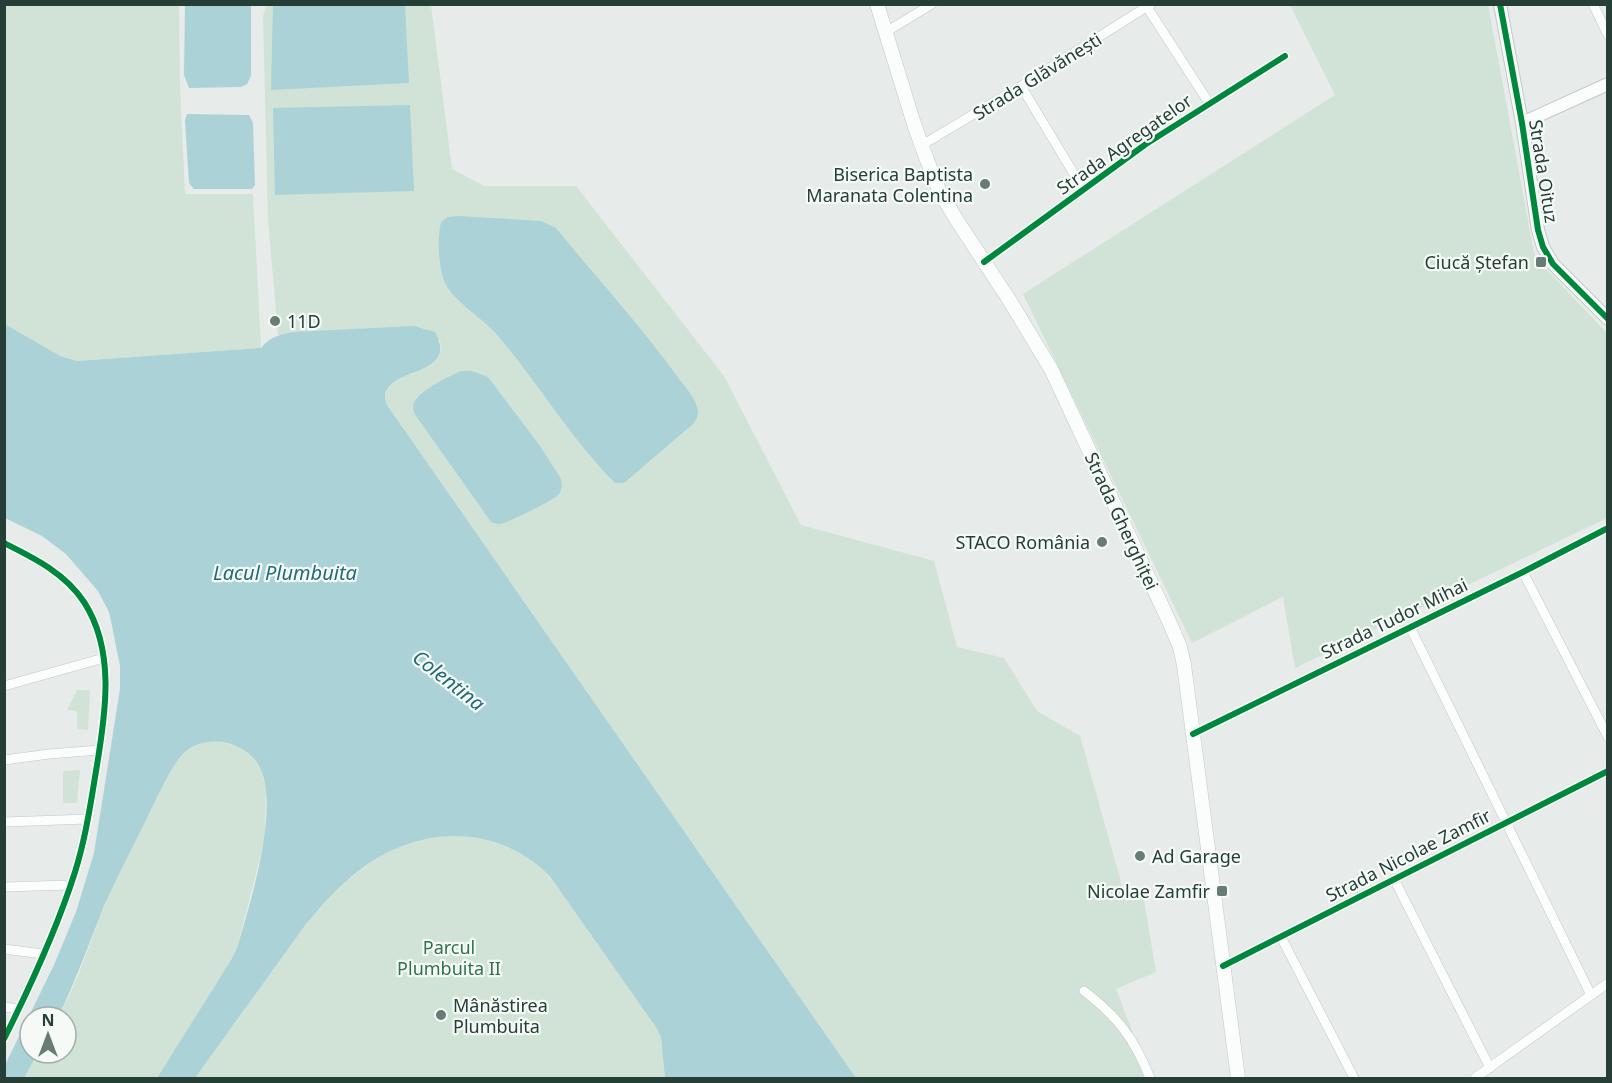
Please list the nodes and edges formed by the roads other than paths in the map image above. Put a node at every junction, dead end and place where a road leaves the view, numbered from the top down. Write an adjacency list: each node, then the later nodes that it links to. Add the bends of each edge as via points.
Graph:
1 (877, 4): 6 (main road, Strada Gherghiței)
2 (932, 4): 6 (street)
3 (1500, 4): 12 (street, Strada Oituz)
4 (1593, 4): 7 (street)
5 (1148, 5): 10 (street, Strada Glăvănești); 11 (street)
6 (886, 32): 13 (main road, Strada Gherghiței)
7 (1608, 35)
8 (1285, 56): 11 (street, Strada Agregatelor)
9 (1608, 84): 12 (street)
10 (1021, 86): 13 (street, Strada Glăvănești); 14 (street)
11 (1209, 103): 14 (street, Strada Agregatelor)
12 (1522, 123): 16 (street, Strada Oituz, via 1544,247 1553,264)
13 (922, 145): 15 (main road, Strada Gherghiței, via 947,204)
14 (1083, 189): 15 (street, Strada Agregatelor)
15 (984, 262): 23 (main road, Strada Gherghiței, via 1052,369 1175,636 1182,656)
16 (1608, 319)
17 (1608, 528): 19 (street, Strada Tudor Mihai)
18 (4, 543): 21 (street, via 52,569 75,590 90,613)
19 (1523, 572): 20 (street, Strada Tudor Mihai); 24 (street)
20 (1410, 627): 23 (street, Strada Tudor Mihai); 30 (street)
21 (104, 658): 22 (street); 25 (street, via 106,696)
22 (4, 686)
23 (1193, 734): 37 (main road, Strada Gherghiței)
24 (1608, 737)
25 (100, 750): 26 (street); 28 (street)
26 (4, 760)
27 (1608, 771): 30 (street, Strada Nicolae Zamfir)
28 (88, 819): 29 (street); 32 (street)
29 (4, 822)
30 (1506, 822): 31 (street, Strada Nicolae Zamfir); 40 (street)
31 (1394, 879): 34 (street, Strada Nicolae Zamfir); 44 (street)
32 (70, 885): 33 (street); 36 (street)
33 (4, 887)
34 (1281, 937): 37 (street, Strada Nicolae Zamfir); 47 (street)
35 (4, 949): 36 (street)
36 (43, 954): 41 (street)
37 (1223, 966): 46 (main road, Strada Gherghiței)
38 (1608, 983): 40 (street)
39 (1084, 990): 45 (street, via 1115,1017)
40 (1591, 995): 44 (street)
41 (21, 1005)
42 (18, 1011): 43 (street)
43 (4, 1039)
44 (1490, 1068): 48 (street)
45 (1150, 1078)
46 (1238, 1078)
47 (1354, 1078)
48 (1475, 1078)

